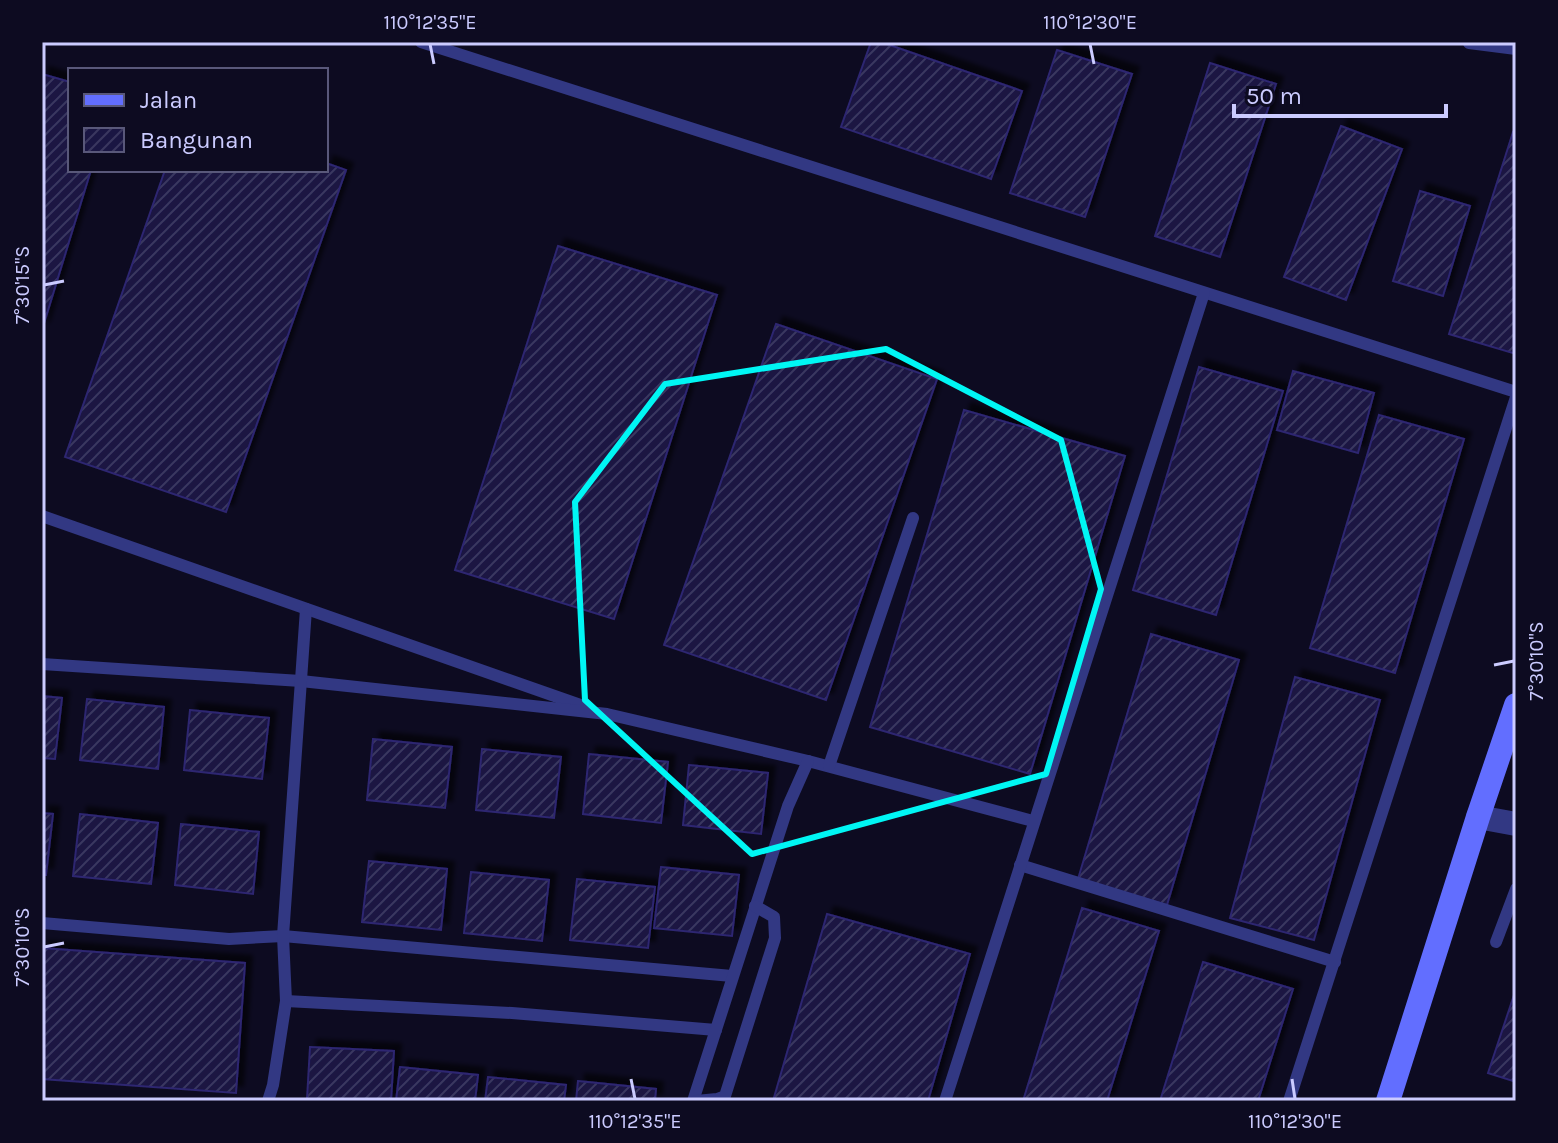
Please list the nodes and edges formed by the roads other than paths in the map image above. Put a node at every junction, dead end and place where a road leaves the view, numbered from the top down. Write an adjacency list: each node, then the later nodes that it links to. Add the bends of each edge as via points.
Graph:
1 (421, 42): 4 (lane)
2 (1469, 43): 3 (lane)
3 (1516, 49)
4 (1204, 293): 5 (lane); 16 (lane)
5 (1516, 394): 24 (lane)
6 (42, 516): 8 (lane)
7 (913, 518): 14 (lane)
8 (306, 609): 10 (lane); 12 (lane)
9 (42, 664): 10 (lane)
10 (301, 681): 12 (lane); 22 (lane)
11 (1516, 705): 15 (main road)
12 (607, 714): 13 (lane)
13 (808, 761): 14 (lane); 20 (lane)
14 (829, 766): 16 (lane)
15 (1478, 817): 17 (street); 32 (main road)
16 (1033, 821): 18 (lane)
17 (1516, 824)
18 (1020, 865): 24 (lane); 30 (lane)
19 (1516, 889): 23 (lane)
20 (755, 906): 25 (lane); 29 (lane, via 774,917 775,938 725,1096)
21 (42, 923): 22 (lane, via 229,939)
22 (283, 936): 25 (lane); 26 (lane)
23 (1496, 942)
24 (1335, 962): 31 (lane)
25 (732, 976): 27 (lane)
26 (286, 1001): 27 (lane); 28 (lane)
27 (716, 1030): 29 (lane)
28 (268, 1101)
29 (694, 1101)
30 (945, 1101)
31 (1289, 1101)
32 (1388, 1101)

